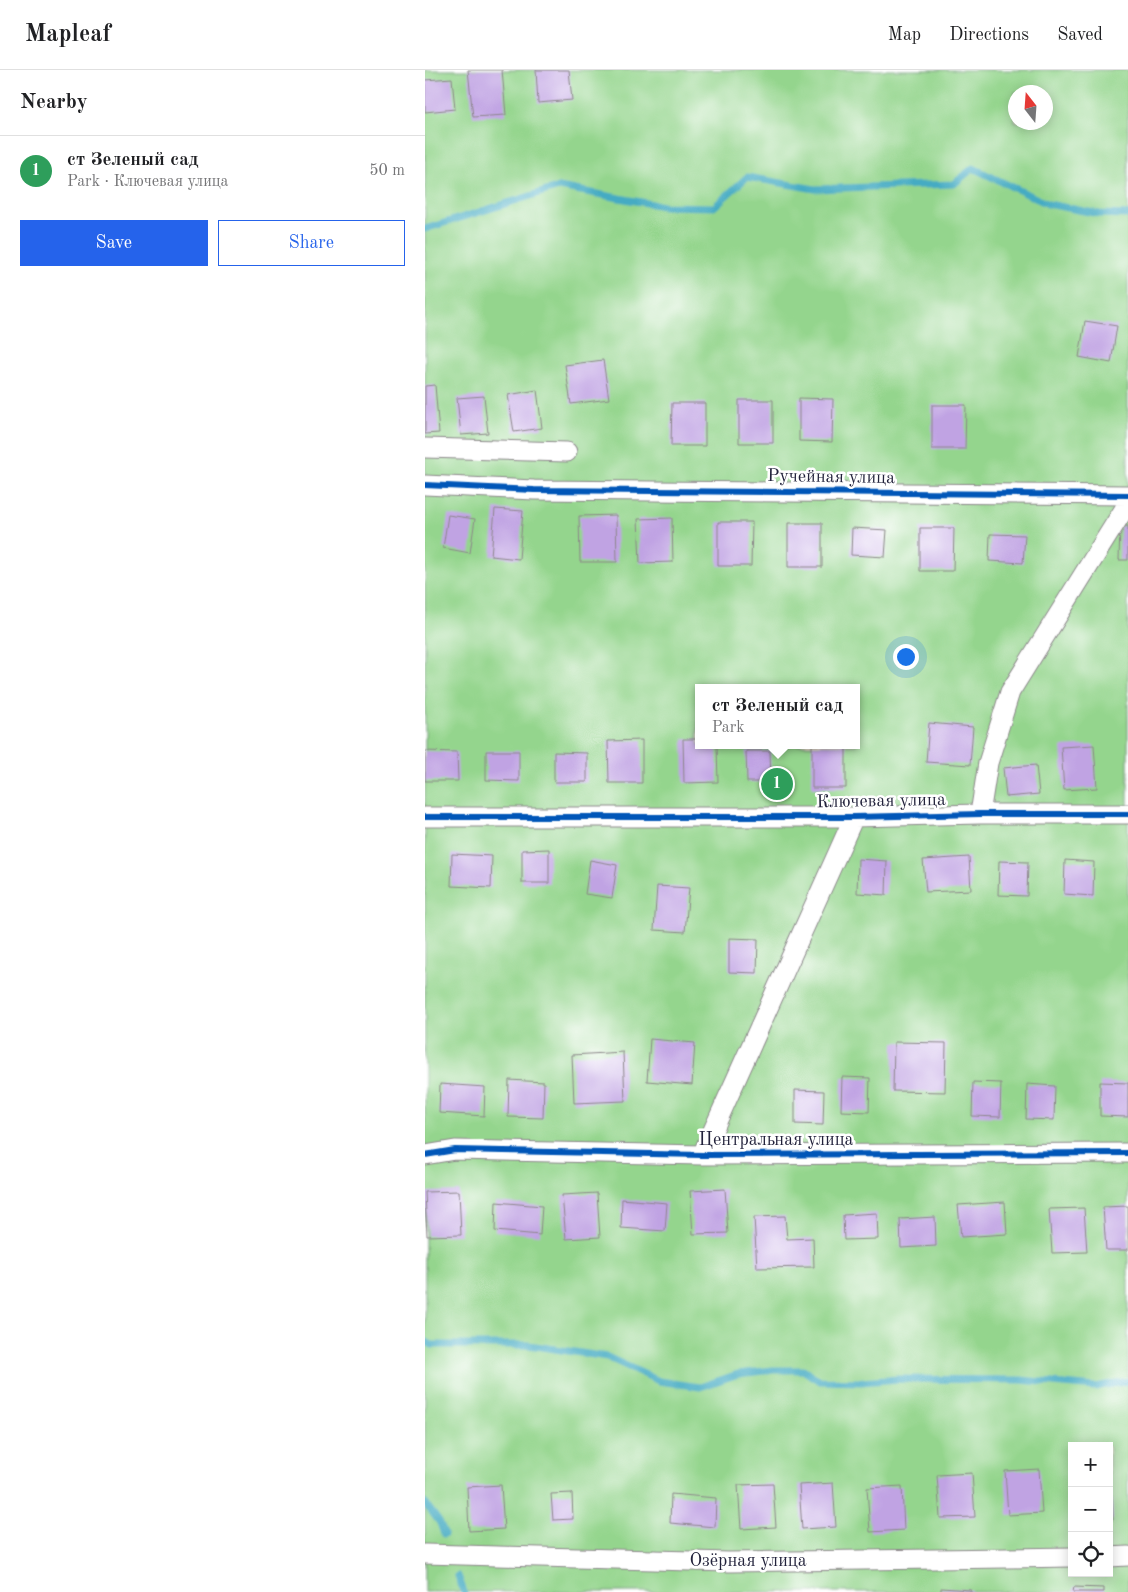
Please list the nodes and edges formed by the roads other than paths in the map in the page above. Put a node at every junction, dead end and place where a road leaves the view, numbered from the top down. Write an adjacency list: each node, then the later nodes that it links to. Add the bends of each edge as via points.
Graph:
1 (425, 448): 2 (street)
2 (567, 452)
3 (425, 485): 4 (street, Ручейная улица, via 534,490)
4 (1128, 495)
5 (1128, 503): 6 (street, via 1010,692 988,763)
6 (980, 814): 7 (street, Ключевая улица); 9 (street, Ключевая улица)
7 (1128, 814)
8 (425, 817): 9 (street, Ключевая улица)
9 (854, 817): 12 (street)
10 (1128, 1153): 12 (street, Центральная улица)
11 (425, 1155): 12 (street, Центральная улица, via 455,1150)
12 (702, 1155)
13 (425, 1554): 15 (street, Озёрная улица, via 729,1562)
14 (1128, 1556): 16 (street)
15 (1068, 1557)
16 (1113, 1557)

